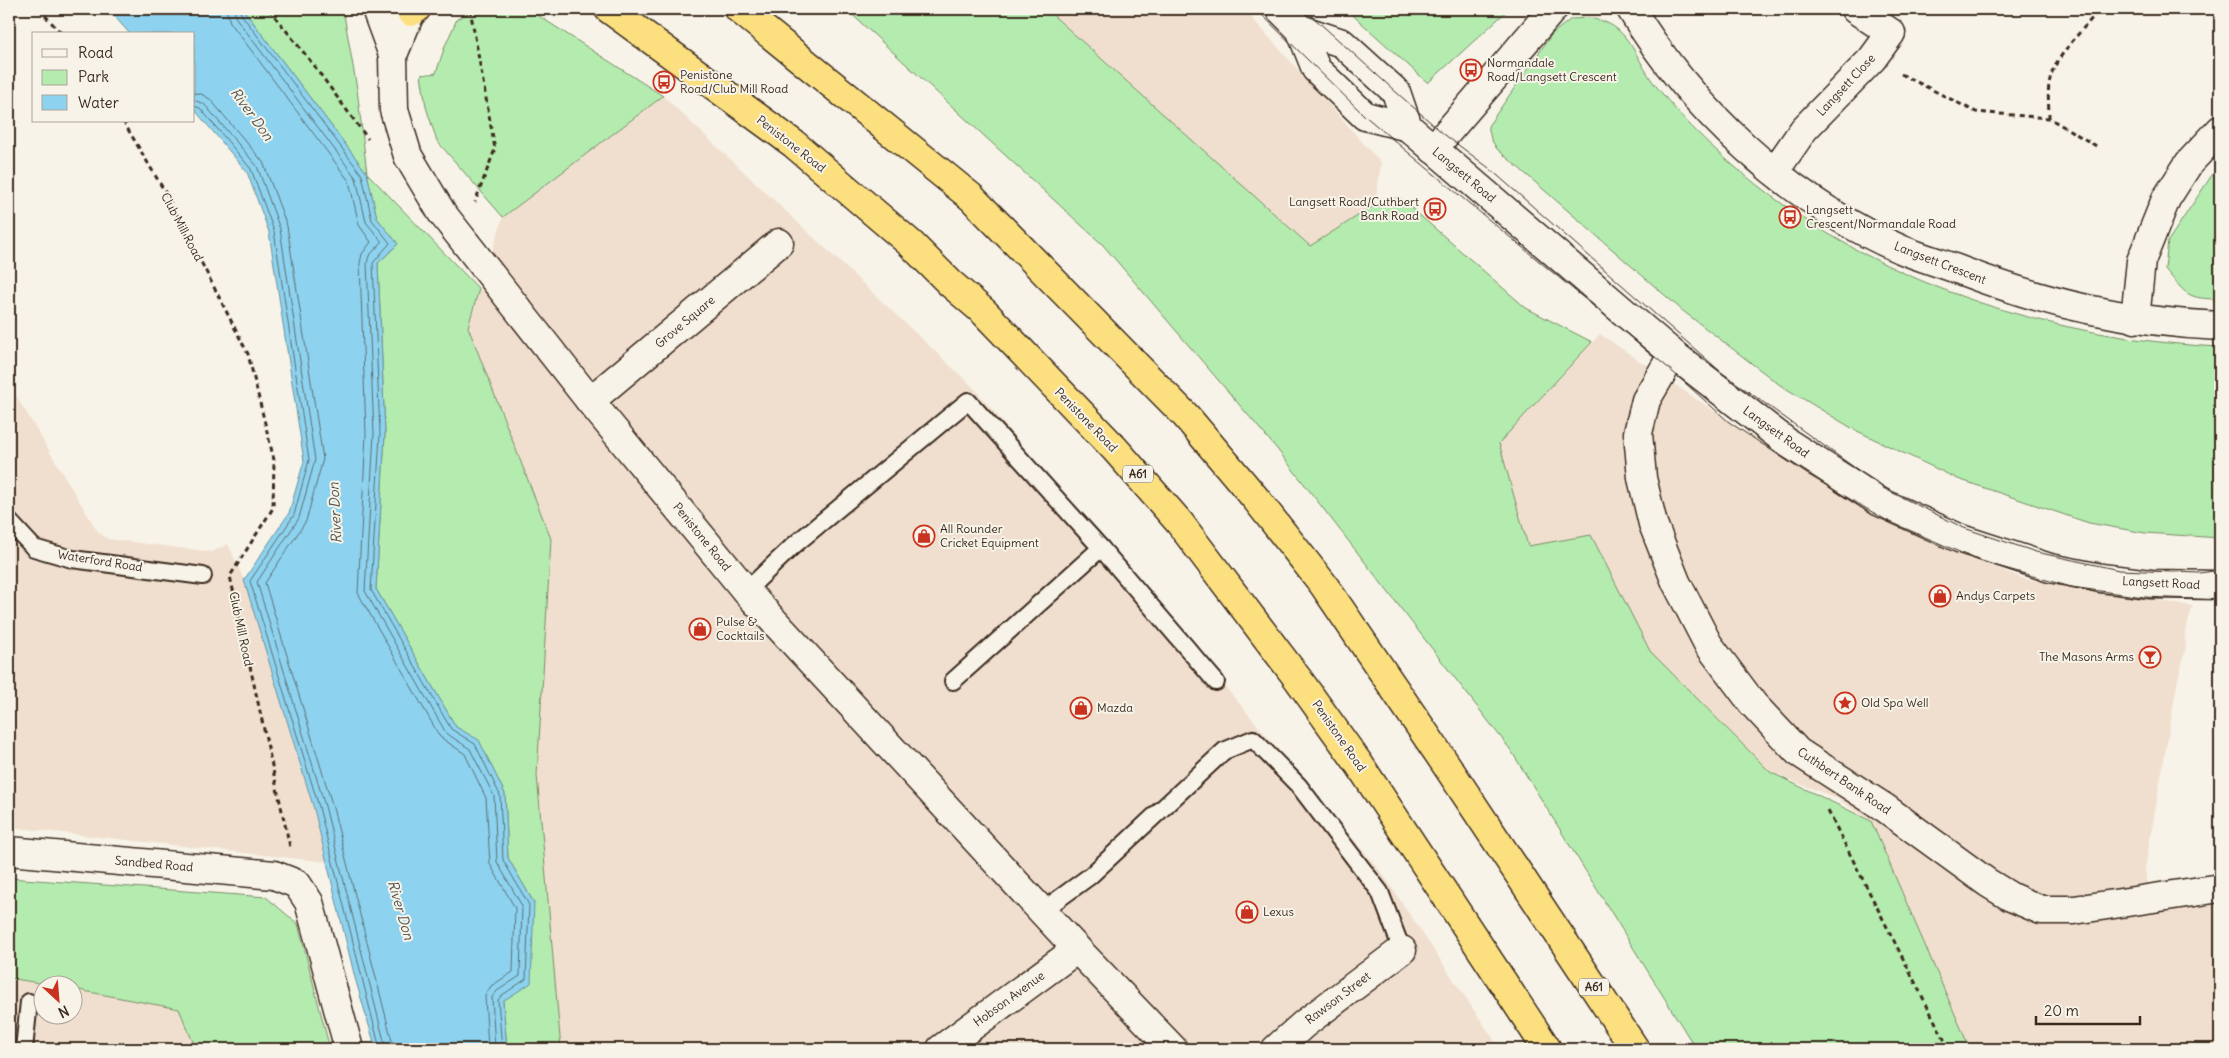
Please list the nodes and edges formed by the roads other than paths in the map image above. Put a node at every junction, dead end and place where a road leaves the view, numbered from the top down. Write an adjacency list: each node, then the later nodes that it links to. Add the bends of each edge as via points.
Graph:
1 (376, 9): 10 (street)
2 (609, 9): 38 (highway, Penistone Road / A61, via 794,144 912,244 984,312 1115,449 1179,522 1360,764)
3 (739, 9): 39 (highway, A61, via 971,197 1192,424 1323,584)
4 (1280, 9): 9 (street, Langsett Road)
5 (1553, 9): 13 (street)
6 (1631, 9): 14 (street, Langsett Crescent, via 1663,58 1694,96)
7 (1856, 9): 14 (street, Langsett Close, via 1891,33 1872,59 1804,129)
8 (413, 10): 10 (street, Penistone Road)
9 (1300, 29): 11 (street, Langsett Road, via 1342,43 1396,92); 11 (street, Langsett Road, via 1316,69 1366,116)
10 (393, 55): 19 (street, Penistone Road, via 394,110 408,156 442,213)
11 (1408, 127): 13 (street, Langsett Road)
12 (2220, 130): 16 (street, via 2189,162 2166,199 2141,261)
13 (1433, 149): 18 (street, Langsett Road)
14 (1775, 171): 16 (street, Langsett Crescent, via 1818,203 1898,248 2027,295 2078,309)
15 (779, 243): 19 (street, Grove Square)
16 (2135, 319): 17 (street, Langsett Crescent)
17 (2220, 326)
18 (1673, 354): 23 (street, Langsett Road, via 1788,443 1880,502 1921,522 1978,545 2050,568 2151,584); 28 (street, Cuthbert Bank Road, via 1646,400 1638,433 1642,478 1653,524 1676,582 1708,644 1753,704 1798,752 1885,808 1988,883 2041,910 2074,910)
19 (590, 401): 24 (street, Penistone Road)
20 (9, 521): 22 (lane, Waterford Road, via 34,548 72,559)
21 (1101, 548): 24 (lane, via 968,401 793,546); 25 (lane); 26 (lane)
22 (203, 576)
23 (2220, 585)
24 (746, 591): 29 (street, Penistone Road)
25 (953, 681)
26 (1216, 682)
27 (9, 851): 34 (street, Sandbed Road, via 274,875 297,884 309,902)
28 (2220, 888)
29 (1042, 911): 30 (street, Penistone Road); 31 (lane, via 1090,876 1224,751 1253,739 1299,786 1380,892)
30 (1077, 949): 35 (street, Hobson Avenue); 36 (street, Penistone Road)
31 (1402, 950): 37 (street, Rawson Street)
32 (29, 1002): 33 (lane)
33 (24, 1049)
34 (349, 1049)
35 (941, 1049)
36 (1173, 1049)
37 (1276, 1049)
38 (1547, 1049)
39 (1635, 1049)

